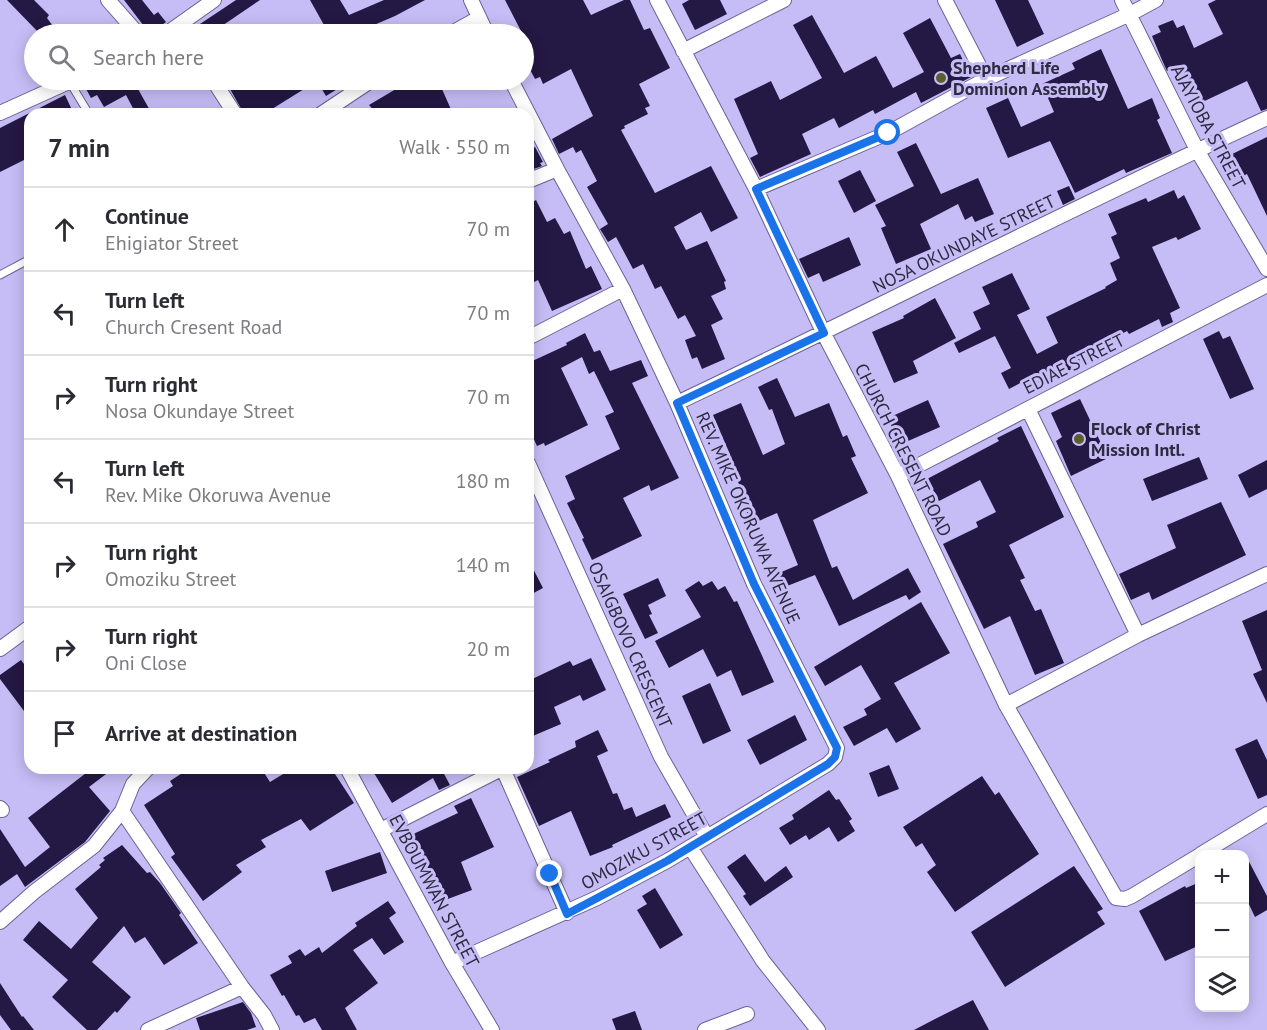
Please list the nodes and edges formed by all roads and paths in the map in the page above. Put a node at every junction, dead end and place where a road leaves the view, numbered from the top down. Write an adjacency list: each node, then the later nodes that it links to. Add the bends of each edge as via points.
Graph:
1 (108, 0): 11 (street)
2 (214, 0): 12 (street)
3 (471, 0): 10 (street)
4 (657, 0): 15 (street, CHURCH CRESENT ROAD)
5 (784, 0): 15 (street)
6 (945, 0): 16 (street)
7 (1122, 0): 9 (street, AJAYIOBA STREET)
8 (1156, 0): 9 (street)
9 (1130, 14): 16 (street); 29 (street, AJAYIOBA STREET)
10 (479, 18): 13 (street); 14 (street)
11 (129, 24)
12 (188, 24)
13 (468, 24)
14 (482, 24)
15 (683, 51): 32 (street, CHURCH CRESENT ROAD)
16 (986, 79): 32 (street, via 888,133)
17 (50, 90): 26 (street)
18 (76, 90): 22 (lane)
19 (219, 90): 23 (street)
20 (357, 90): 24 (street)
21 (516, 90): 25 (street, REV. MIKE OKORUWA AVENUE)
22 (86, 108)
23 (231, 108)
24 (330, 108)
25 (525, 108)
26 (0, 114)
27 (1267, 118): 29 (street, NOSA OKUNDAYE STREET)
28 (534, 125): 30 (street, REV. MIKE OKORUWA AVENUE)
29 (1197, 150): 34 (street, AJAYIOBA STREET); 38 (street, NOSA OKUNDAYE STREET)
30 (557, 170): 31 (street); 37 (street, REV. MIKE OKORUWA AVENUE)
31 (534, 179)
32 (756, 189): 38 (street, CHURCH CRESENT ROAD)
33 (24, 262): 35 (lane)
34 (1267, 269)
35 (0, 275)
36 (1267, 285): 41 (street, EDIAE STREET)
37 (622, 289): 39 (street); 40 (street, REV. MIKE OKORUWA AVENUE)
38 (824, 333): 40 (street, NOSA OKUNDAYE STREET); 43 (street, CHURCH CRESENT ROAD)
39 (534, 335)
40 (677, 403): 49 (street, REV. MIKE OKORUWA AVENUE, via 754,584)
41 (1028, 408): 43 (street, EDIAE STREET); 46 (street)
42 (534, 476): 57 (street, OSAIGBOVO CRESCENT, via 661,757)
43 (898, 476): 48 (street, CHURCH CRESENT ROAD)
44 (1267, 574): 46 (street)
45 (24, 631): 47 (street)
46 (1138, 635): 48 (street)
47 (0, 649)
48 (1006, 705): 60 (street, CHURCH CRESENT ROAD, via 1116,898 1132,896)
49 (837, 748): 57 (street, OMOZIKU STREET, via 828,764)
50 (142, 774): 54 (street, via 133,784)
51 (350, 774): 56 (street, EVBOUMWAN STREET)
52 (491, 774): 56 (street)
53 (506, 774): 61 (street)
54 (122, 812): 62 (street, via 94,846); 64 (street)
55 (1267, 814): 59 (street)
56 (381, 830): 63 (street, EVBOUMWAN STREET)
57 (706, 837): 58 (street, OMOZIKU STREET)
58 (690, 847): 61 (street, OMOZIKU STREET); 70 (street, via 763,961)
59 (1208, 850)
60 (1195, 858)
61 (567, 914): 63 (street, OMOZIKU STREET)
62 (0, 922)
63 (452, 963): 68 (street, EVBOUMWAN STREET)
64 (242, 987): 66 (street); 67 (street)
65 (747, 1014): 69 (street)
66 (148, 1030)
67 (272, 1030)
68 (492, 1030)
69 (705, 1030)
70 (818, 1030)

